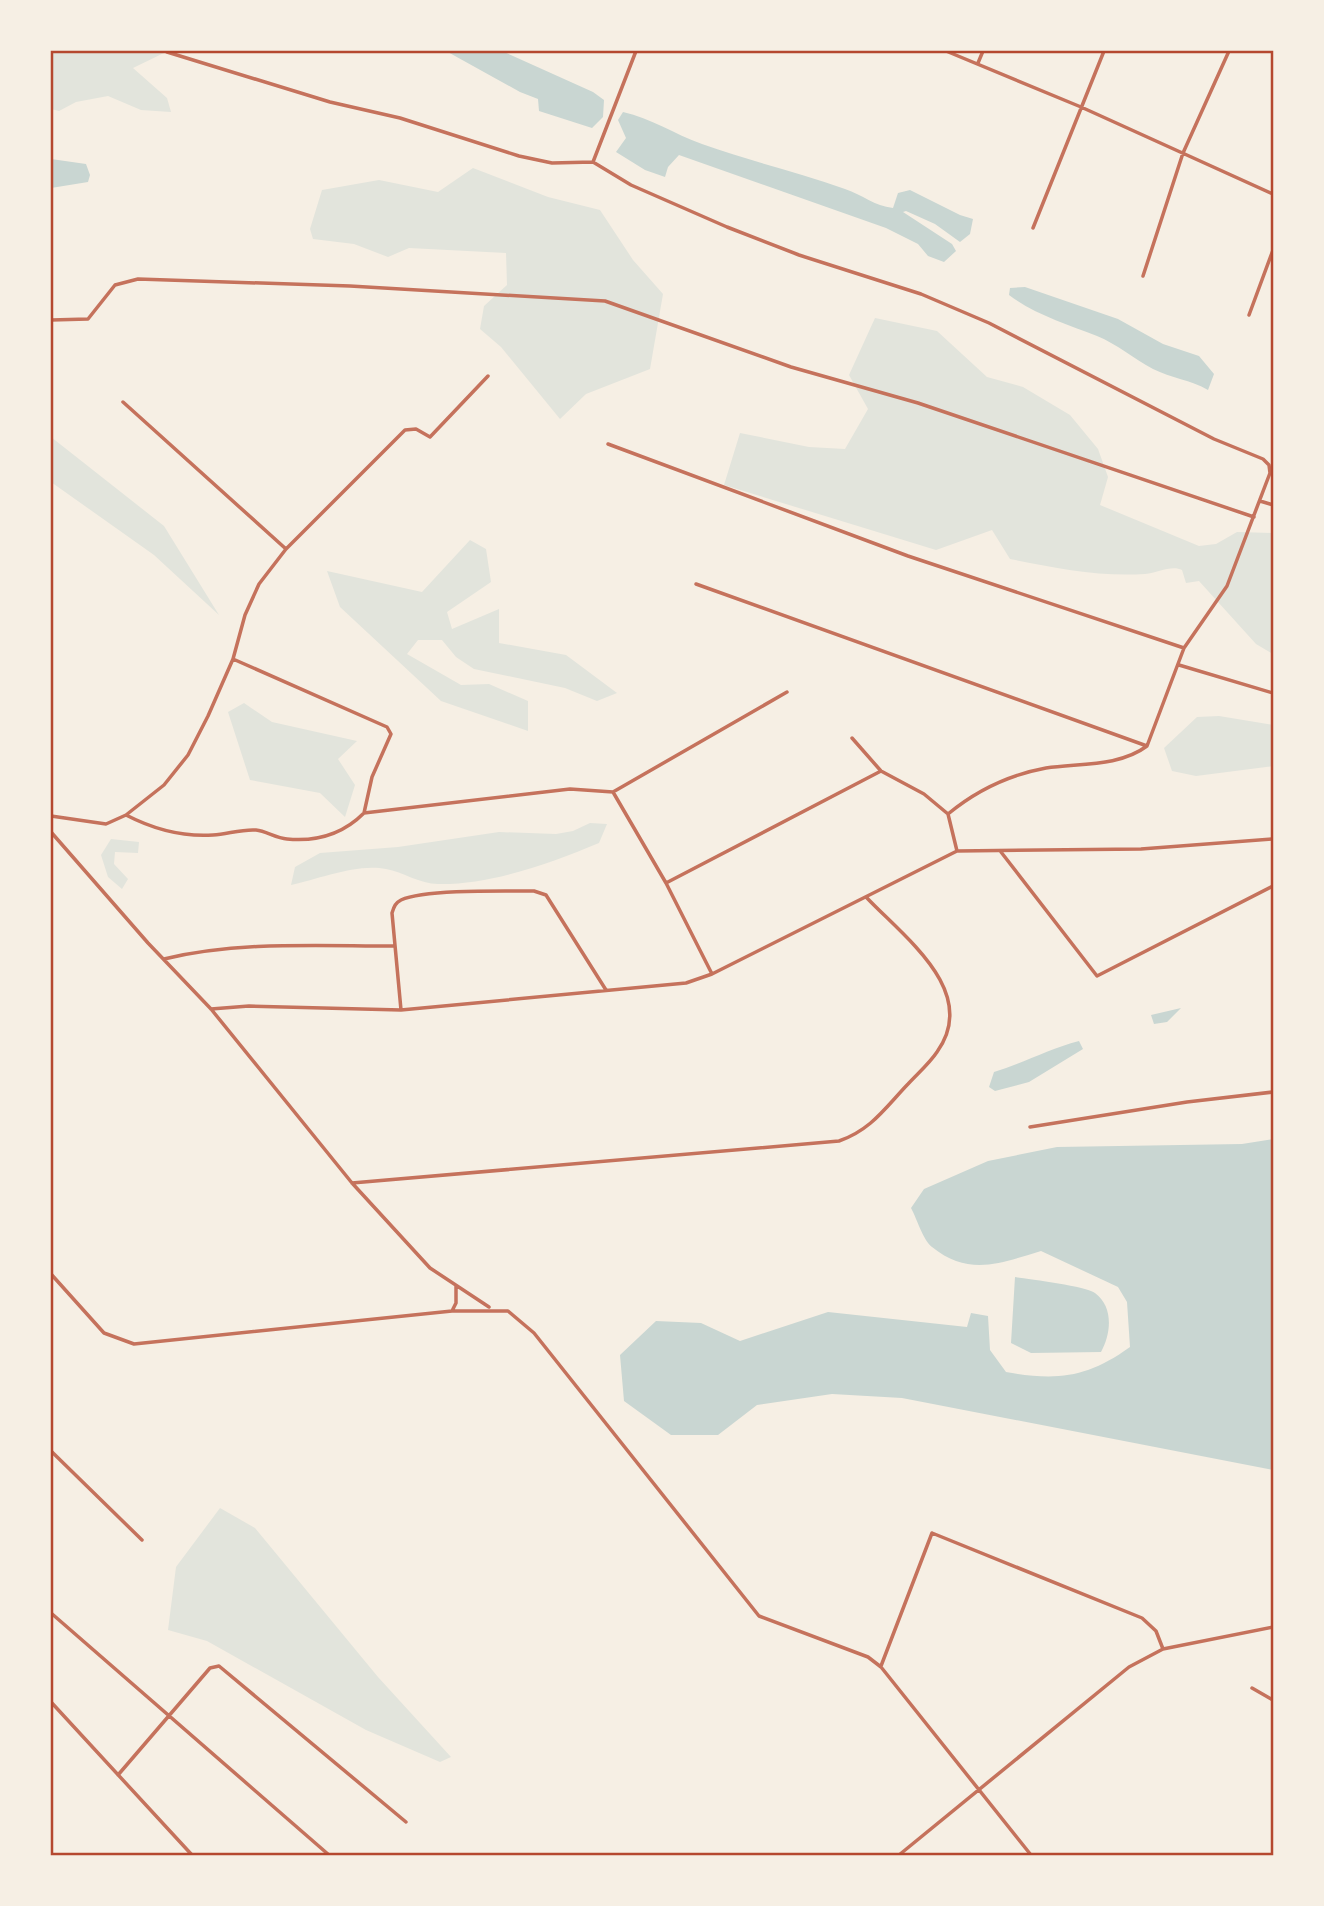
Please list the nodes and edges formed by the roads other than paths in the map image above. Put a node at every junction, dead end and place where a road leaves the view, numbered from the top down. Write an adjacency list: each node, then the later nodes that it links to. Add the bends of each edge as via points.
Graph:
1 (636, 51): 10 (street)
2 (946, 51): 7 (street)
3 (983, 51): 7 (street)
4 (1104, 51): 8 (street)
5 (1229, 51): 9 (street)
6 (167, 52): 10 (street, via 519,156 552,163)
7 (978, 63): 8 (street)
8 (1081, 107): 9 (street); 12 (street)
9 (1183, 153): 11 (street); 14 (street)
10 (593, 162): 20 (street, via 631,185 727,227 799,256 921,294 989,323 1214,439 1263,459 1270,473)
11 (1273, 194)
12 (1033, 228)
13 (1273, 250): 15 (street)
14 (1143, 276)
15 (1249, 315)
16 (51, 320): 22 (street, via 88,319 115,285 138,279 605,301 791,367 918,403)
17 (488, 376): 23 (street, via 430,438 416,429 405,430)
18 (123, 402): 23 (street)
19 (608, 444): 25 (street, via 908,556)
20 (1260, 501): 21 (street); 22 (street)
21 (1273, 505)
22 (1254, 517): 25 (street, via 1227,586)
23 (286, 549): 26 (street, via 260,584 245,615)
24 (696, 584): 31 (street)
25 (1184, 648): 27 (street)
26 (233, 659): 34 (street, via 387,727 391,734 372,777); 36 (street, via 188,755 164,785)
27 (1179, 665): 29 (street); 31 (street)
28 (787, 692): 33 (street)
29 (1273, 693)
30 (852, 738): 32 (street)
31 (1147, 746): 35 (street, via 1133,756 1045,768 1003,779)
32 (881, 771): 35 (street, via 924,794); 42 (street)
33 (613, 792): 34 (street, via 570,789); 42 (street)
34 (365, 813): 36 (street, via 347,830 324,838 286,839 258,830 178,833 151,828)
35 (948, 814): 40 (street)
36 (126, 815): 37 (street, via 106,824)
37 (51, 816)
38 (51, 832): 46 (street)
39 (1273, 839): 41 (street, via 1141,849)
40 (957, 851): 41 (street); 44 (street)
41 (1001, 852): 43 (street, via 1097,976)
42 (666, 883): 47 (street)
43 (1273, 886)
44 (867, 898): 47 (street); 53 (street, via 940,976 951,1010 937,1052 862,1133 839,1140)
45 (394, 946): 46 (street, via 253,946); 48 (street, via 392,913 403,899 534,891 546,895); 50 (street)
46 (164, 959): 49 (street)
47 (712, 974): 48 (street, via 686,983)
48 (606, 990): 50 (street)
49 (211, 1009): 50 (street); 53 (street)
50 (401, 1010)
51 (1273, 1092): 52 (street)
52 (1031, 1127)
53 (352, 1183): 55 (street, via 430,1268)
54 (51, 1274): 57 (street, via 95,1323 113,1338 134,1344)
55 (455, 1284): 56 (street); 57 (street, via 458,1293)
56 (491, 1308): 57 (street); 63 (street, via 508,1311 534,1334 759,1616 868,1657)
57 (452, 1311)
58 (51, 1451): 59 (street)
59 (142, 1541)
60 (51, 1613): 67 (street)
61 (1273, 1627): 62 (street)
62 (1163, 1648): 63 (street, via 1156,1631 1142,1618 932,1533); 69 (street, via 1129,1667)
63 (881, 1667): 69 (street)
64 (1252, 1688): 65 (street)
65 (1273, 1700)
66 (51, 1702): 68 (street)
67 (169, 1718): 68 (street); 70 (street, via 209,1668 219,1666); 72 (street)
68 (118, 1775): 71 (street)
69 (978, 1790): 73 (street); 74 (street)
70 (406, 1822)
71 (192, 1855)
72 (329, 1855)
73 (899, 1855)
74 (1031, 1855)

